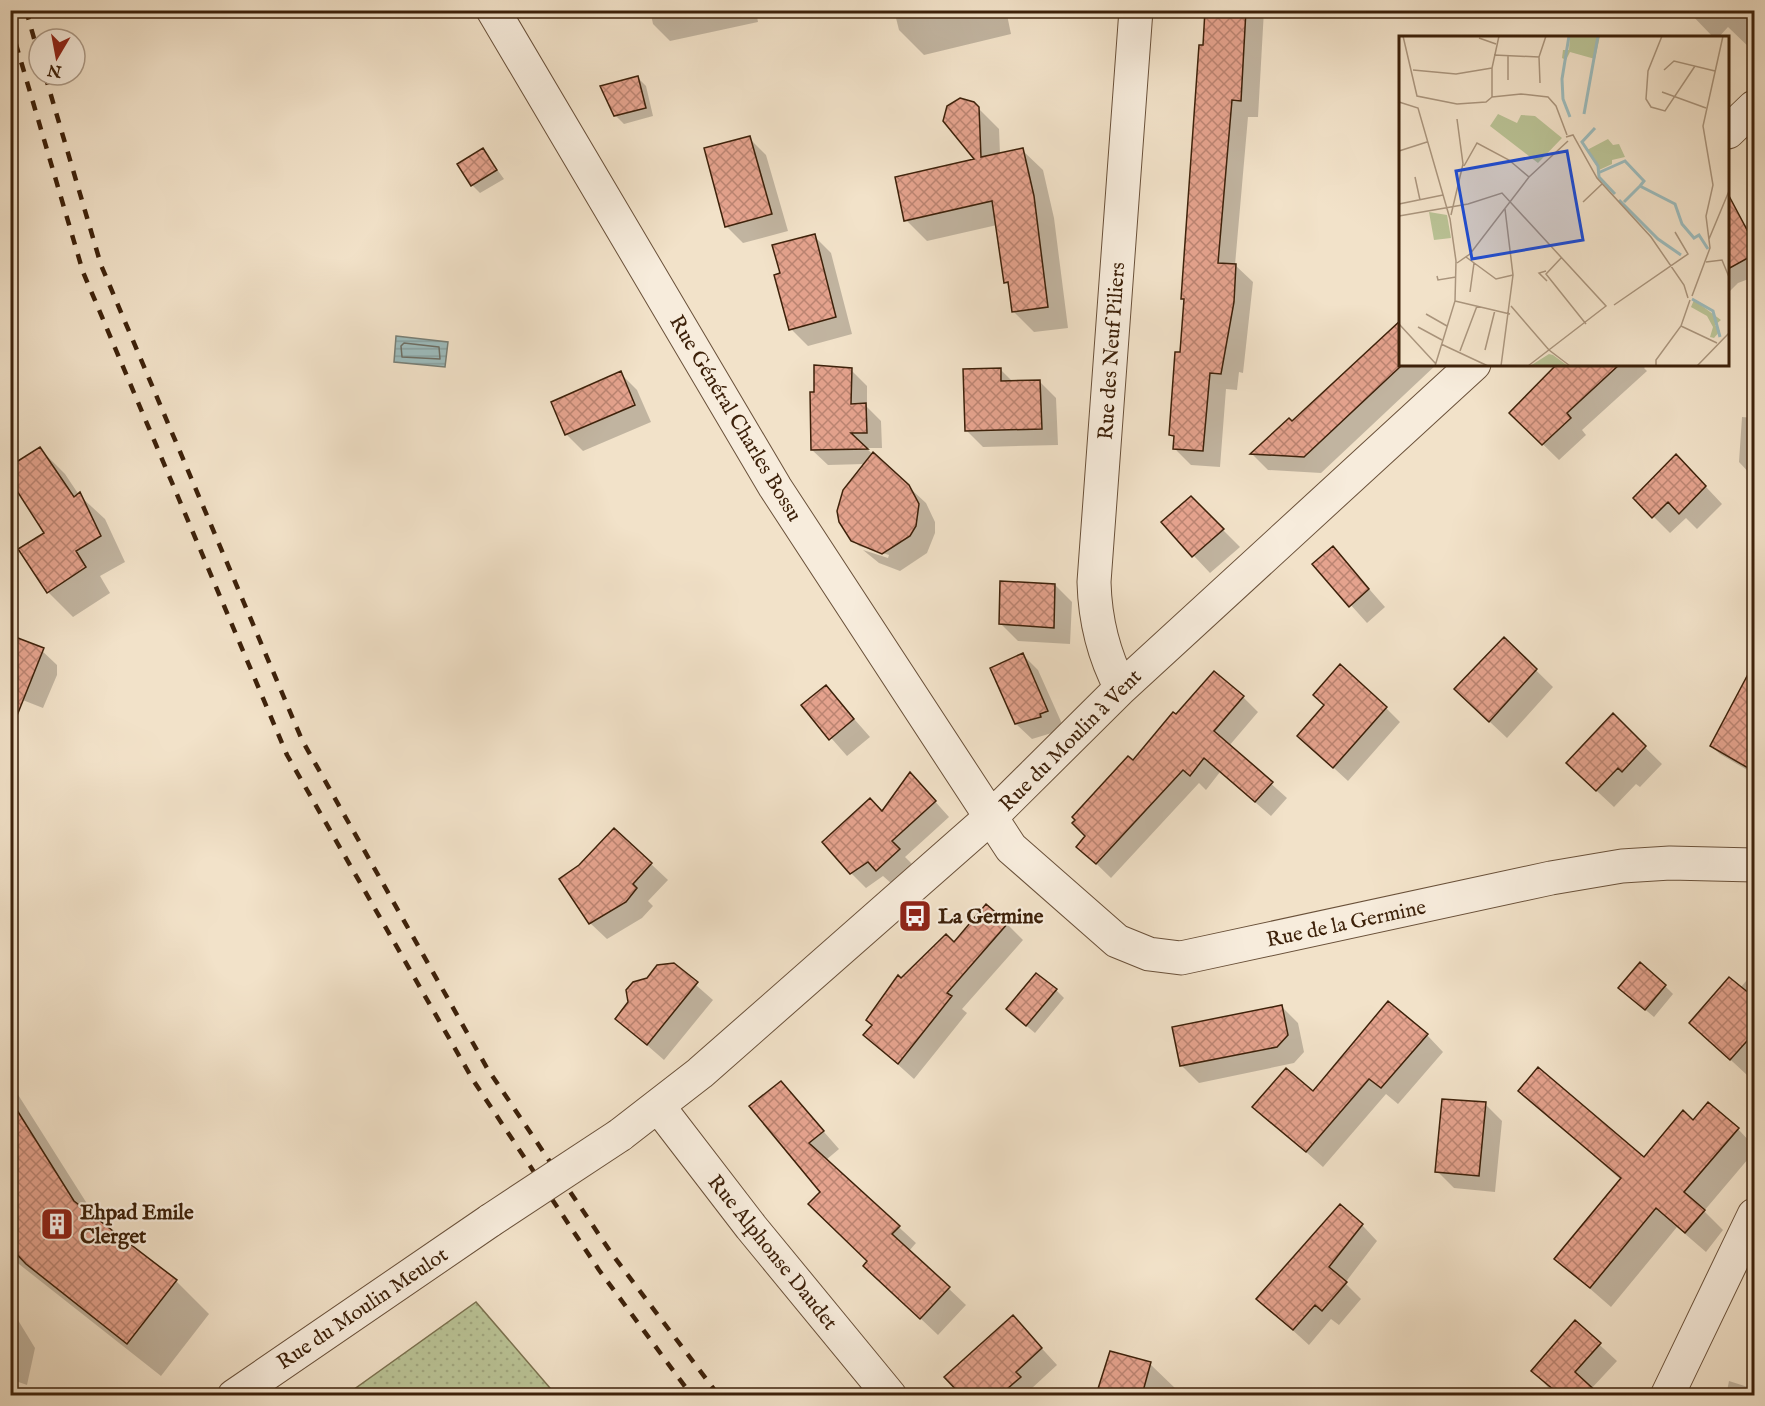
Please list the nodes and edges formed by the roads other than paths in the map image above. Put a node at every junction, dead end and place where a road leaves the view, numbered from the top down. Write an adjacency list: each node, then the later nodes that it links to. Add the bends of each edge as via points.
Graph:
1 (493, 10): 7 (street, Rue Général Charles Bossu, via 775,487)
2 (1136, 10): 6 (street, Rue des Neuf Piliers, via 1094,582 1095,611 1107,661)
3 (1755, 107): 4 (street)
4 (1729, 131)
5 (1472, 366): 6 (street, Rue du Moulin à Vent)
6 (1121, 688): 7 (street, Rue du Moulin à Vent)
7 (991, 818): 8 (street, Rue de la Germine, via 1011,848 1117,941 1149,954 1181,958 1622,866); 9 (street, Rue du Moulin à Vent)
8 (1755, 865)
9 (658, 1106): 10 (street, Rue du Moulin à Vent); 13 (street, Rue Alphonse Daudet, via 758,1236)
10 (620, 1135): 12 (street, Rue du Moulin Meulot, bridge)
11 (1755, 1215): 14 (street)
12 (234, 1395)
13 (890, 1395)
14 (1667, 1395)

